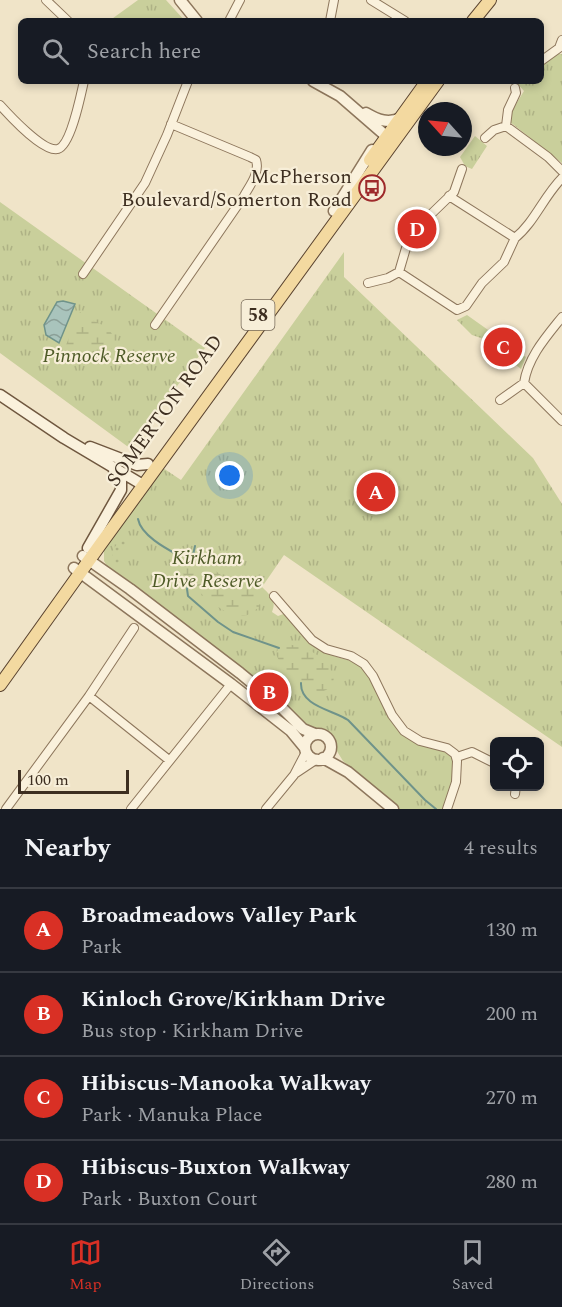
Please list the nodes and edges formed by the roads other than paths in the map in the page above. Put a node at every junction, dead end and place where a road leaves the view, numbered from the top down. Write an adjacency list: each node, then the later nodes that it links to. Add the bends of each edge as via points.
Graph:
1 (46, 0): 9 (street)
2 (180, 0): 8 (street)
3 (240, 0): 10 (street)
4 (334, 0): 11 (street)
5 (371, 0): 12 (street)
6 (490, 0): 13 (main road)
7 (497, 0): 14 (main road)
8 (194, 17)
9 (65, 18)
10 (229, 18)
11 (331, 18)
12 (400, 18)
13 (475, 18)
14 (484, 18)
15 (561, 46): 16 (street)
16 (544, 59)
17 (83, 84): 24 (street, via 74,121 65,142 55,150 27,132)
18 (187, 84): 26 (street)
19 (319, 84): 23 (street)
20 (426, 84): 25 (main road, SOMERTON ROAD / 58)
21 (436, 84): 30 (main road, SOMERTON ROAD / 58)
22 (515, 88): 27 (street)
23 (348, 103): 25 (street, via 378,120); 28 (street)
24 (0, 105)
25 (401, 118): 30 (main road, SOMERTON ROAD / 58)
26 (171, 124): 40 (street, via 145,183); 43 (street, via 250,157 258,166 239,204)
27 (506, 126): 29 (street); 32 (street)
28 (374, 127): 30 (street); 35 (street, via 377,143)
29 (485, 138)
30 (390, 140): 35 (main road, SOMERTON ROAD / 58); 51 (main road, SOMERTON ROAD / 58, via 232,363)
31 (462, 169): 34 (street)
32 (562, 171)
33 (562, 178): 37 (street)
34 (449, 196): 36 (street); 37 (street)
35 (334, 211): 49 (main road, SOMERTON ROAD / 58)
36 (428, 218)
37 (514, 238): 39 (street, via 504,262 466,306 457,310)
38 (406, 248): 39 (street)
39 (399, 272): 41 (street)
40 (83, 274)
41 (368, 283)
42 (562, 317): 44 (street, via 532,357)
43 (155, 325)
44 (524, 383): 46 (street); 47 (street)
45 (0, 395): 48 (street)
46 (500, 400)
47 (562, 421)
48 (64, 438): 49 (street, via 137,465); 50 (street)
49 (148, 464): 51 (main road, SOMERTON ROAD / 58)
50 (110, 465): 51 (street); 53 (street, via 120,477 121,490)
51 (140, 483): 52 (main road, SOMERTON ROAD / 58); 53 (main road, SOMERTON ROAD / 58)
52 (134, 497): 53 (main road, SOMERTON ROAD / 58); 54 (street, SOMERTON ROAD, via 100,551)
53 (87, 555): 54 (street); 55 (main road, SOMERTON ROAD / 58)
54 (101, 568): 60 (street)
55 (77, 570): 56 (main road, SOMERTON ROAD / 58); 57 (street); 61 (main road, SOMERTON ROAD / 58)
56 (70, 587): 57 (street, via 85,585); 63 (main road, SOMERTON ROAD / 58)
57 (104, 590): 62 (street)
58 (274, 596): 68 (street, via 312,640 364,664 404,731 420,741 451,749)
59 (134, 628): 64 (street)
60 (240, 673): 62 (street); 65 (street, via 303,729)
61 (0, 676)
62 (231, 684): 67 (street, via 291,731); 70 (street)
63 (0, 685)
64 (89, 696): 70 (street); 74 (street)
65 (315, 734): 66 (street, via 326,737); 67 (street, via 306,741)
66 (330, 747): 69 (street); 72 (street)
67 (306, 750): 69 (street, via 310,757); 73 (street)
68 (457, 757): 71 (street, via 472,752); 78 (street, via 455,788)
69 (320, 759): 72 (street); 73 (street)
70 (170, 760): 75 (street)
71 (490, 761)
72 (348, 772): 77 (street)
73 (294, 775): 76 (street)
74 (6, 809)
75 (131, 809)
76 (266, 809)
77 (392, 809)
78 (447, 809)

